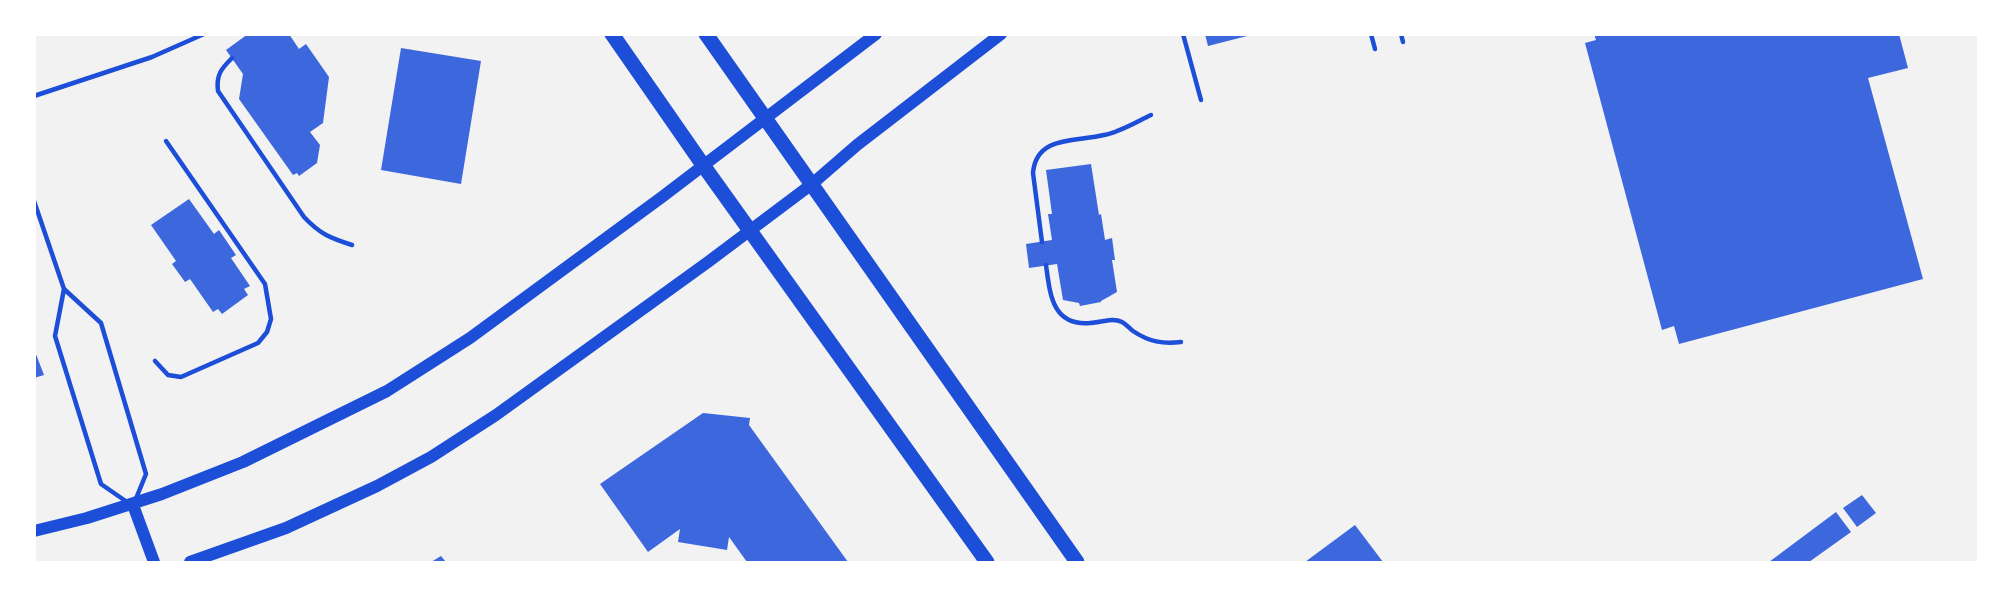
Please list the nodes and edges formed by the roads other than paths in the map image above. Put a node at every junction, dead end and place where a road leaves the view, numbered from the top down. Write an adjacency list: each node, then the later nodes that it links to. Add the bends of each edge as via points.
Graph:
1 (204, 34): 12 (lane, via 152,57)
2 (612, 34): 17 (main road)
3 (706, 34): 15 (main road)
4 (876, 34): 15 (main road)
5 (1001, 34): 18 (main road)
6 (1182, 34): 13 (lane)
7 (1371, 34): 10 (lane)
8 (1401, 34): 9 (lane)
9 (1403, 42)
10 (1376, 50)
11 (232, 58): 22 (lane, via 218,72 218,92 304,217 317,231)
12 (34, 96)
13 (1201, 100)
14 (1151, 115): 21 (lane, via 1105,135 1055,143 1040,151 1033,173)
15 (765, 118): 17 (main road); 18 (main road)
16 (166, 141): 26 (lane, via 265,284 271,319 267,333 258,343 181,377 168,375)
17 (703, 165): 20 (main road); 27 (main road, via 470,338 387,390 243,462)
18 (812, 184): 20 (main road); 32 (main road)
19 (34, 201): 24 (lane)
20 (750, 231): 30 (main road, via 587,351 430,457 285,528); 31 (main road)
21 (1042, 242)
22 (352, 244)
23 (1046, 265): 25 (lane, via 1054,308 1074,323 1122,322 1153,342)
24 (64, 289): 27 (lane, via 55,336 101,484); 27 (lane, via 101,323 147,474)
25 (1181, 342)
26 (155, 361)
27 (133, 505): 28 (main road); 29 (main road)
28 (34, 531)
29 (154, 562)
30 (190, 562)
31 (987, 562)
32 (1077, 562)

